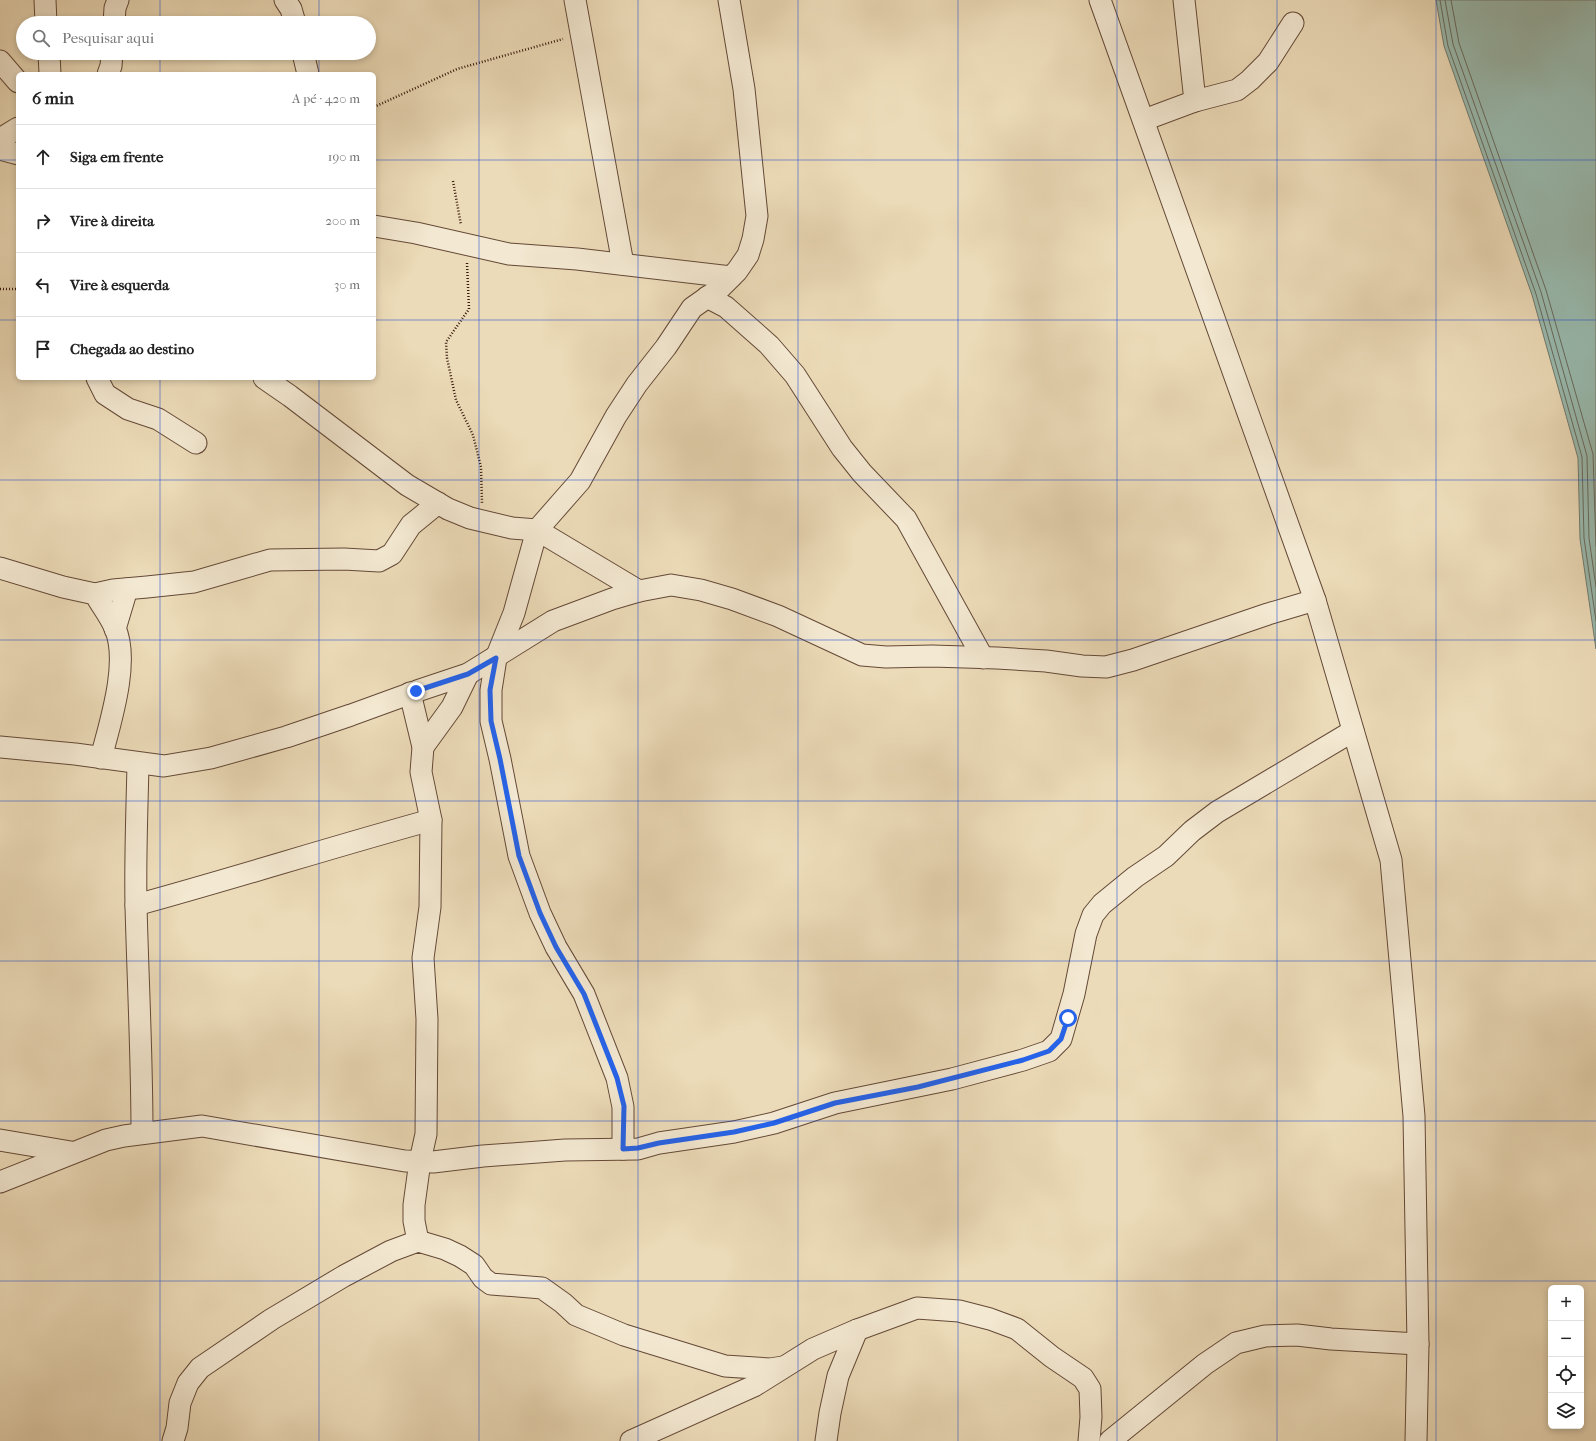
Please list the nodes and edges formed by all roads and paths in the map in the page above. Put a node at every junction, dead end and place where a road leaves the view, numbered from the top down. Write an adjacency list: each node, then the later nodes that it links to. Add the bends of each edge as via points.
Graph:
1 (45, 0): 8 (street)
2 (118, 0): 9 (street)
3 (285, 0): 10 (street)
4 (575, 0): 12 (street)
5 (729, 0): 32 (street, via 744,89 757,216 748,255)
6 (1100, 0): 23 (street)
7 (1184, 0): 21 (street)
8 (46, 16)
9 (114, 16)
10 (294, 16)
11 (1293, 23): 21 (street, via 1268,62 1250,80 1236,90)
12 (581, 33): 22 (path, via 457,69); 31 (street)
13 (49, 60): 17 (street)
14 (111, 60): 18 (street)
15 (305, 60): 19 (street)
16 (0, 61): 20 (street)
17 (50, 72)
18 (109, 72)
19 (308, 72)
20 (16, 80)
21 (1195, 101): 23 (street)
22 (376, 106)
23 (1144, 120): 46 (street)
24 (16, 129): 25 (street)
25 (0, 139)
26 (0, 149): 27 (street)
27 (16, 153)
28 (453, 181): 30 (path)
29 (376, 226): 30 (street)
30 (465, 244): 31 (street, via 509,254); 40 (path, via 469,309 446,342 447,358 456,400 473,435 482,467 482,504)
31 (624, 264): 32 (street)
32 (731, 277): 35 (street)
33 (0, 289): 34 (path)
34 (16, 289)
35 (707, 297): 41 (street, via 692,308 637,384 580,481); 49 (street, via 726,307 769,345 795,375 847,454 906,519)
36 (98, 380): 38 (street, via 105,394 128,409 158,419)
37 (267, 380): 39 (street, via 407,485)
38 (196, 443)
39 (438, 503): 40 (street, via 470,518); 43 (street, via 411,525 392,554 379,561 270,560 194,582)
40 (495, 523): 41 (street, via 512,528)
41 (536, 530): 44 (street); 48 (street, via 514,613)
42 (0, 568): 45 (street)
43 (127, 589): 45 (street); 47 (street)
44 (639, 591): 48 (street, via 553,621); 49 (street, via 671,585 701,590 778,616 862,655)
45 (95, 594): 47 (street)
46 (1315, 600): 49 (street, via 1106,667); 52 (street)
47 (116, 629): 55 (street, via 121,652 117,694)
48 (496, 658): 50 (street); 61 (street, via 490,690 491,721 519,856 540,913 556,947 584,994 617,1078 624,1106)
49 (983, 658)
50 (468, 674): 51 (street); 54 (street, via 452,707)
51 (410, 694): 54 (street); 56 (street, via 286,737 211,758 164,766)
52 (1353, 731): 61 (street, via 1217,812 1166,856 1102,904 1093,915 1086,934 1074,994 1061,1039 1049,1051 952,1079 835,1103 768,1125); 67 (street, via 1390,860 1414,1116)
53 (0, 747): 55 (street)
54 (423, 747): 57 (street, via 421,772)
55 (101, 758): 56 (street)
56 (138, 764): 58 (street)
57 (431, 820): 58 (street); 63 (street, via 430,906 423,958 427,1019 426,1134)
58 (136, 905): 59 (street)
59 (142, 1134): 62 (street, via 106,1140); 63 (street, via 202,1126)
60 (0, 1140): 62 (street)
61 (623, 1149): 63 (street, via 565,1150)
62 (73, 1152): 64 (street)
63 (420, 1162): 65 (street, via 414,1205)
64 (0, 1182)
65 (418, 1241): 68 (street, via 460,1256 474,1265 483,1278 492,1284 542,1288 576,1315 624,1335 725,1366 770,1369); 69 (street, via 391,1251 344,1276 272,1319 200,1368 188,1383 180,1403)
66 (857, 1330): 68 (street, via 813,1349); 71 (street, via 838,1376); 72 (street, via 917,1308 959,1311 990,1318 1017,1329 1083,1378 1090,1389 1091,1417)
67 (1418, 1344): 73 (street, via 1297,1335 1265,1336 1236,1343 1205,1364); 74 (street)
68 (783, 1367): 70 (street, via 754,1386)
69 (173, 1441)
70 (631, 1441)
71 (826, 1441)
72 (1088, 1441)
73 (1110, 1441)
74 (1416, 1441)

